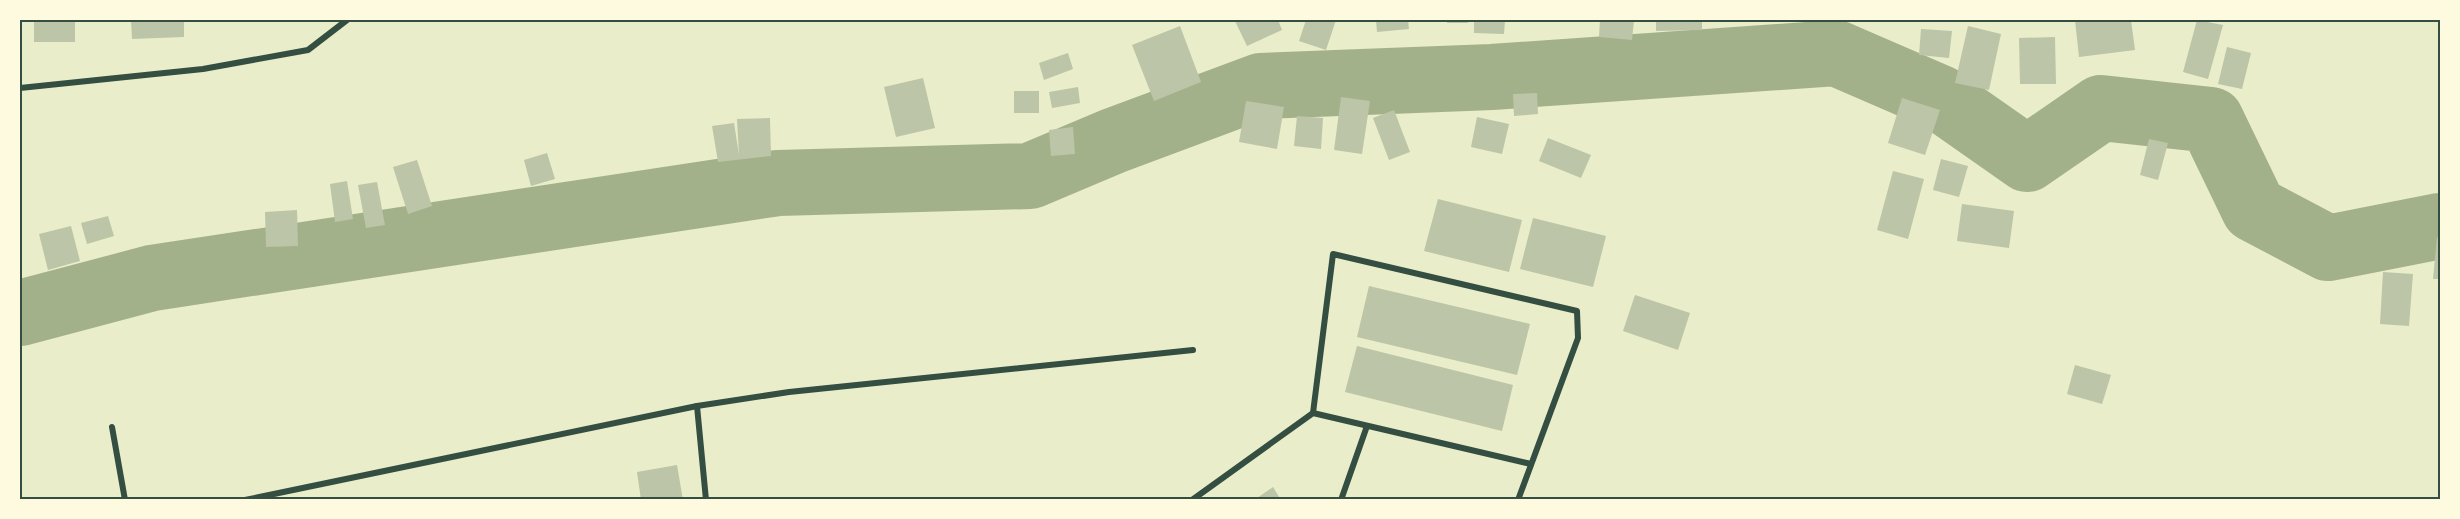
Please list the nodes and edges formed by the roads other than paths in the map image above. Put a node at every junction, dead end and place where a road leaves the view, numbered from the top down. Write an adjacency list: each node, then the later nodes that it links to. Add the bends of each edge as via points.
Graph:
1 (347, 20): 2 (street, via 308,50 203,69)
2 (20, 88)
3 (1193, 350): 4 (street, via 789,392)
4 (697, 406): 10 (street); 11 (street)
5 (1312, 413): 6 (street); 8 (street, via 1333,254 1577,310 1578,338); 12 (street)
6 (1367, 426): 8 (street); 13 (street)
7 (112, 427): 9 (street)
8 (1531, 464): 14 (street)
9 (125, 500)
10 (245, 500)
11 (706, 500)
12 (1192, 500)
13 (1341, 500)
14 (1518, 500)

